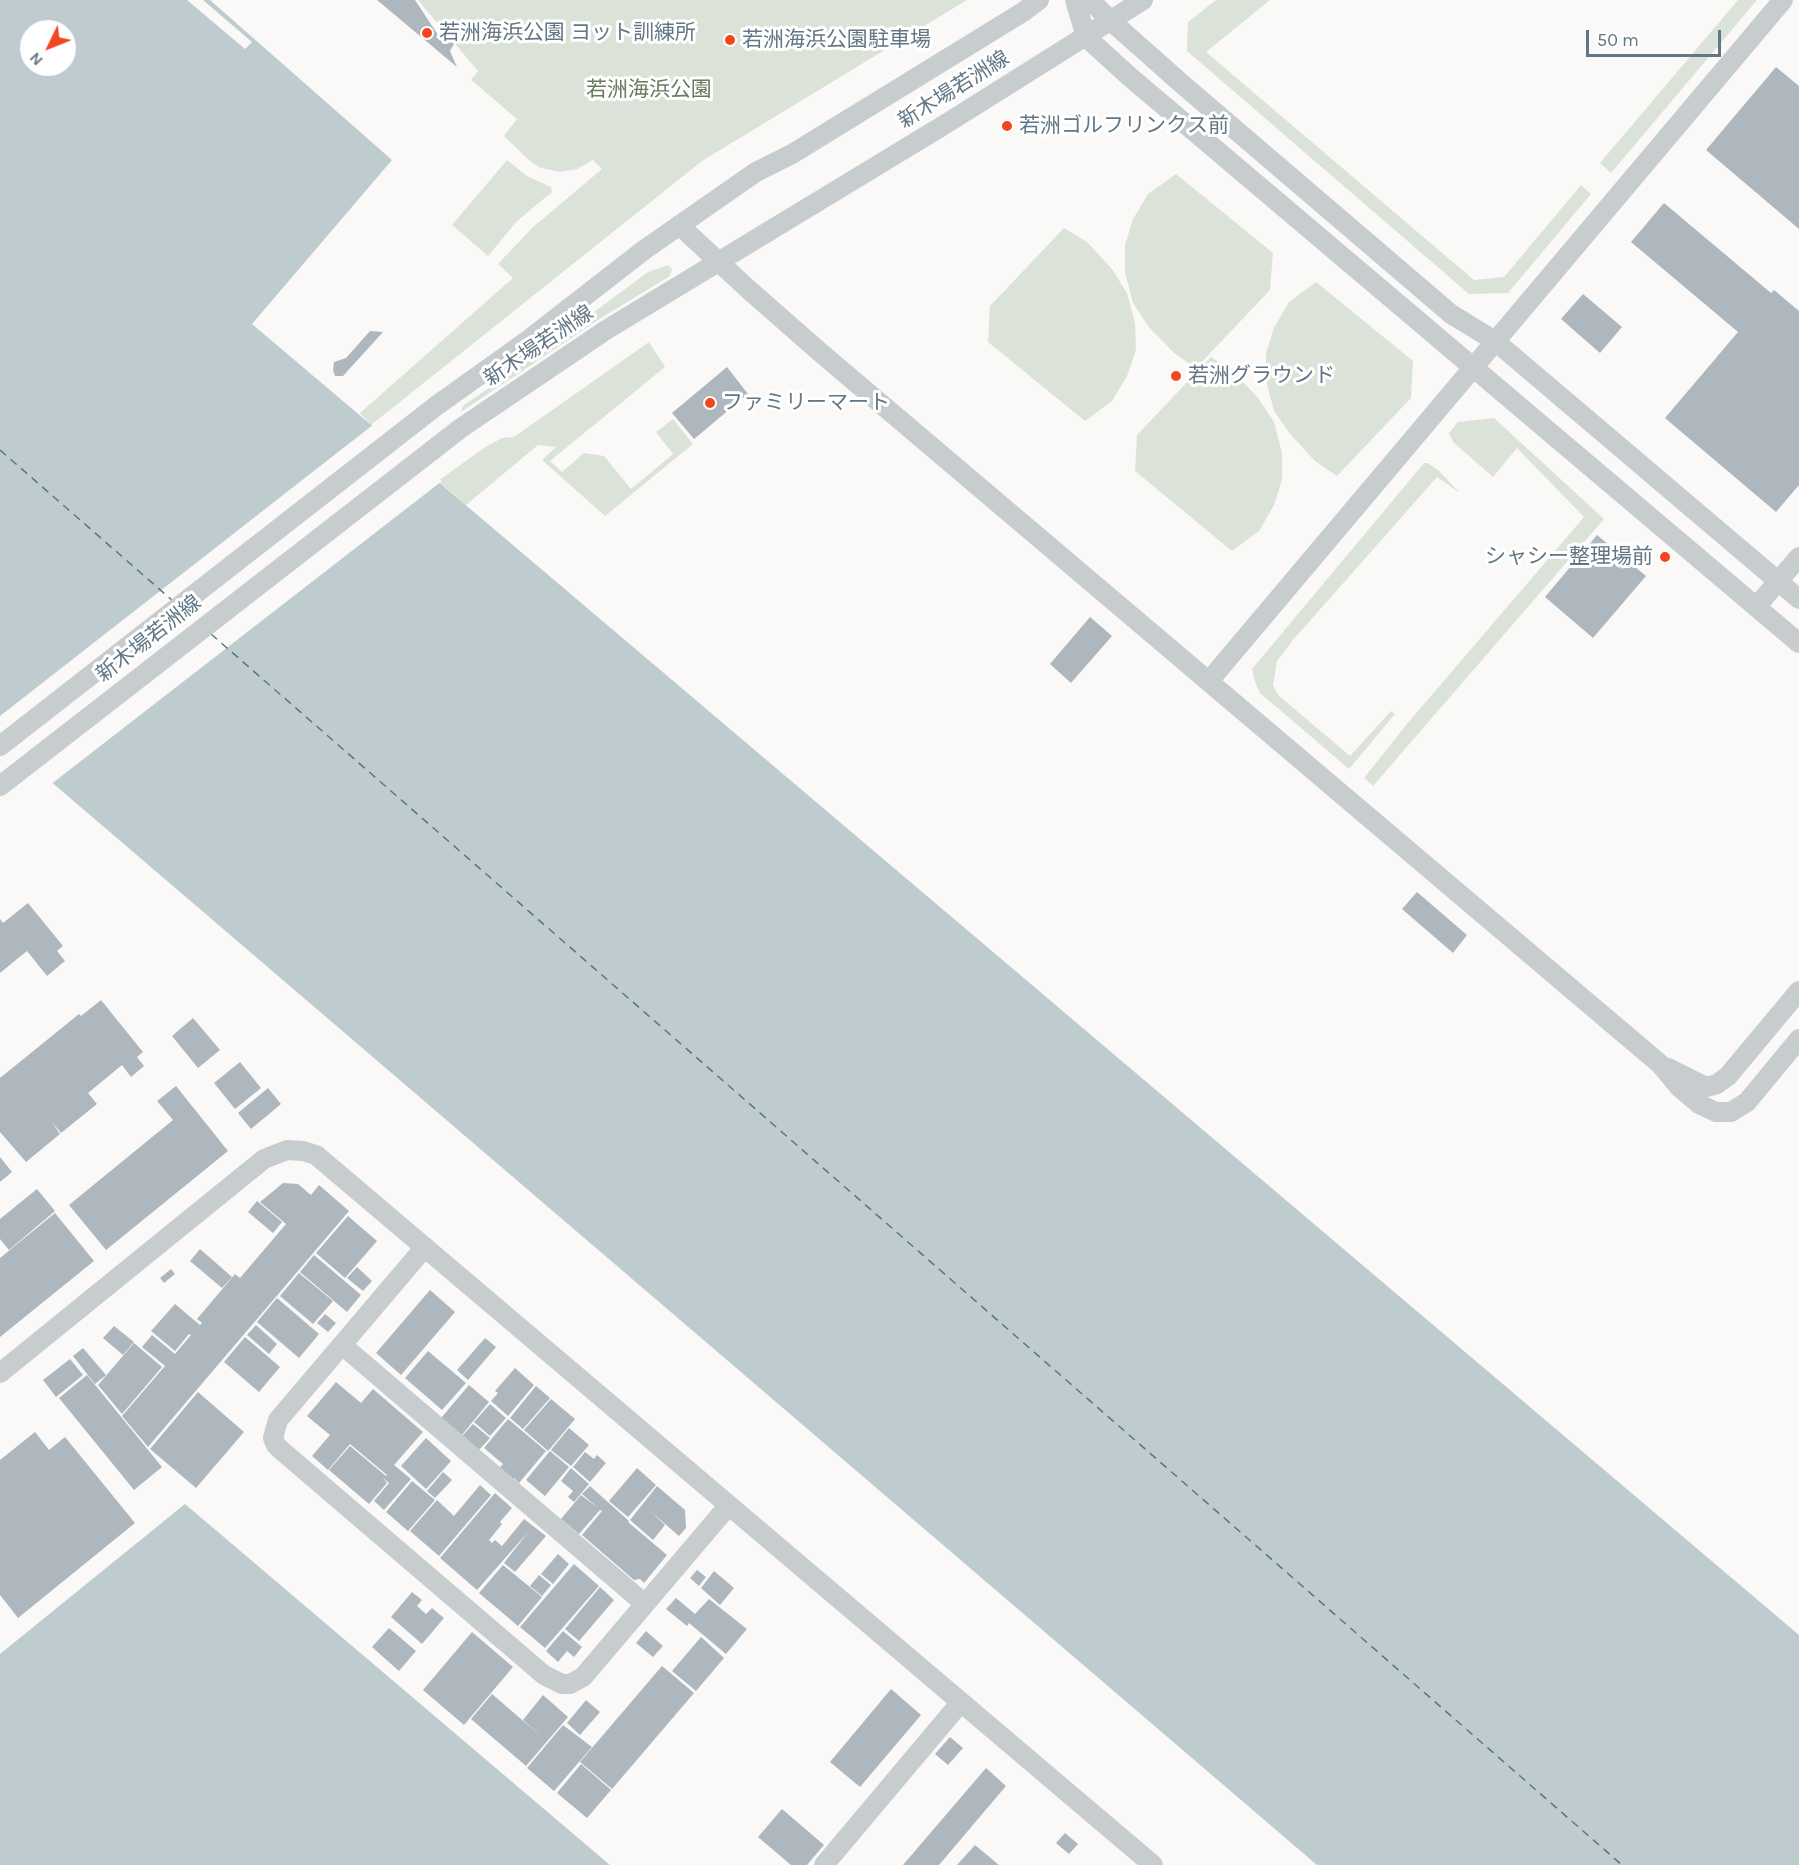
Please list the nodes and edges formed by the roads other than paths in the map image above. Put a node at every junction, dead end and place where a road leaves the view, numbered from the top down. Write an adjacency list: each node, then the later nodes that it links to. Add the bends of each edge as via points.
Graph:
1 (1039, 0): 8 (street, 新木場若洲線, via 792,154 756,172)
2 (1075, 0): 7 (street)
3 (1090, 0): 6 (street)
4 (1143, 0): 6 (street, 新木場若洲線)
5 (1783, 0): 10 (street)
6 (1111, 21): 7 (street, 新木場若洲線); 10 (street, via 1451,314)
7 (1086, 37): 9 (street, 新木場若洲線); 11 (street)
8 (679, 225): 9 (street); 18 (street, 新木場若洲線, via 436,406)
9 (718, 262): 17 (street); 19 (street, 新木場若洲線, via 598,335 461,428)
10 (1495, 341): 11 (street); 13 (street)
11 (1472, 368): 15 (street); 17 (street)
12 (1799, 556): 13 (street)
13 (1778, 581): 14 (street); 15 (street)
14 (1799, 599)
15 (1756, 607): 16 (street)
16 (1799, 643)
17 (1209, 681): 22 (street)
18 (0, 746)
19 (0, 786)
20 (1799, 992): 22 (street, via 1717,1084 1707,1087)
21 (1799, 1039): 22 (street, via 1747,1102 1731,1112 1716,1112 1699,1104)
22 (1660, 1064)
23 (425, 1247): 24 (street); 25 (street, via 316,1155 280,1152 264,1159); 26 (street)
24 (342, 1345): 27 (street); 27 (street, via 278,1420 273,1438 290,1458 555,1682 570,1684 583,1677)
25 (0, 1373)
26 (729, 1505): 27 (street); 28 (street)
27 (645, 1604)
28 (961, 1702): 29 (street); 30 (street)
29 (824, 1865)
30 (1153, 1865)

